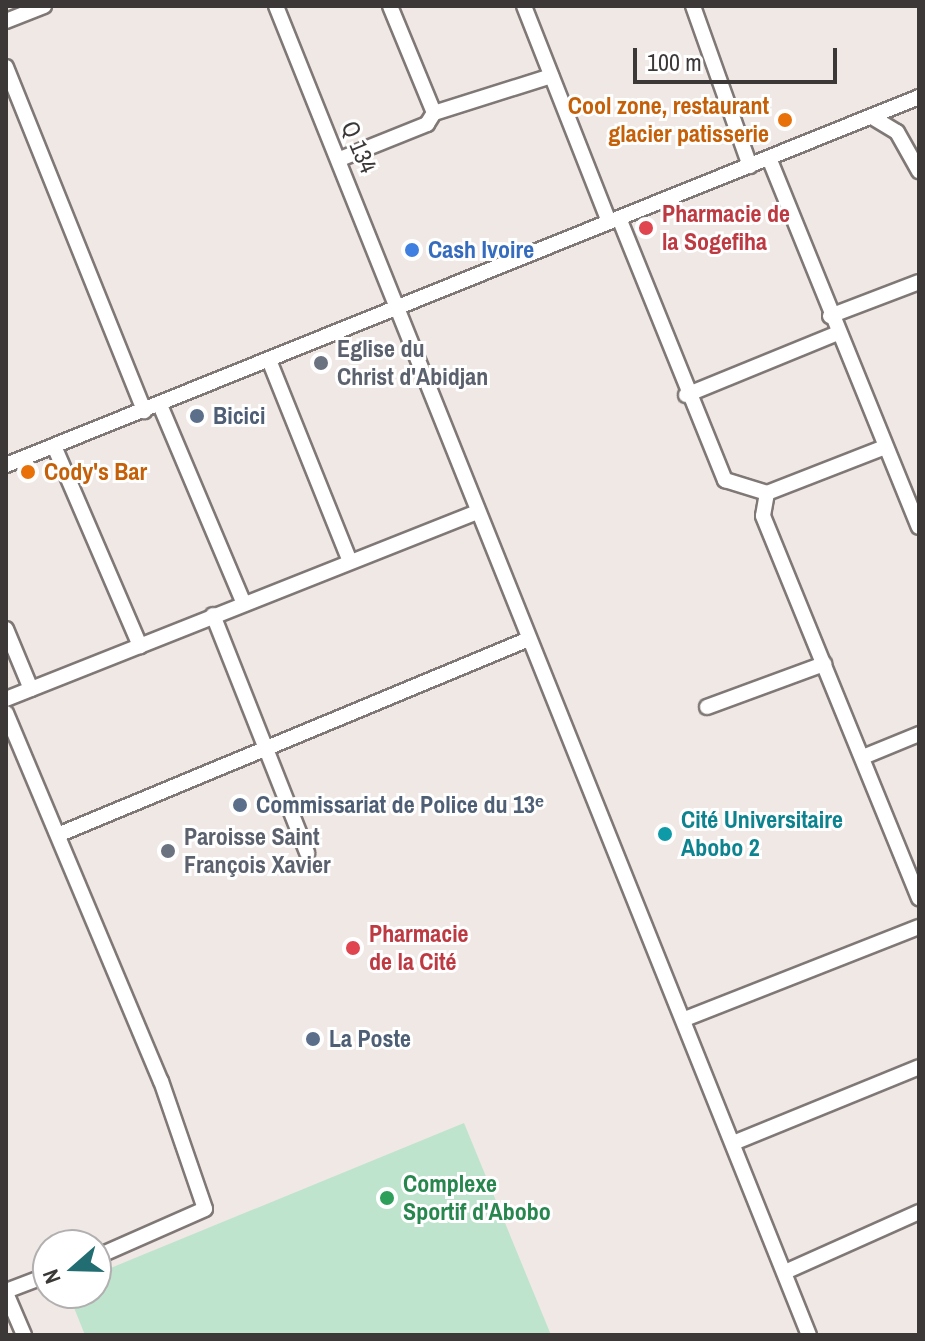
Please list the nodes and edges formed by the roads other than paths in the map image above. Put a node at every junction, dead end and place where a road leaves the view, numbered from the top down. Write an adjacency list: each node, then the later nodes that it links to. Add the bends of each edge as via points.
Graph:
1 (44, 6): 6 (street)
2 (276, 6): 13 (street, Q 134)
3 (390, 6): 10 (street)
4 (524, 6): 8 (street)
5 (693, 6): 14 (street)
6 (6, 21)
7 (7, 72): 24 (street)
8 (551, 76): 10 (street); 16 (street)
9 (919, 97): 11 (street)
10 (434, 113): 13 (street, via 427,124)
11 (872, 117): 12 (street); 15 (street, via 897,132)
12 (769, 158): 14 (street); 19 (street)
13 (340, 159): 18 (street, Q 134)
14 (750, 166): 16 (street)
15 (919, 171)
16 (614, 220): 18 (street); 22 (street)
17 (919, 282): 19 (street)
18 (401, 305): 21 (street); 29 (street, Q 134)
19 (830, 316): 20 (street)
20 (838, 333): 22 (street); 26 (street)
21 (269, 360): 23 (street); 31 (street)
22 (686, 395): 28 (street, via 725,480)
23 (160, 405): 24 (street); 32 (street)
24 (144, 411): 25 (street)
25 (54, 446): 27 (street); 36 (street)
26 (885, 447): 28 (street); 30 (street)
27 (6, 465)
28 (767, 493): 37 (street, via 763,516)
29 (477, 512): 31 (street); 35 (street, Q 134)
30 (919, 527)
31 (350, 561): 32 (street)
32 (244, 604): 33 (street)
33 (213, 615): 36 (street); 43 (street)
34 (6, 629): 38 (street)
35 (529, 639): 43 (street); 49 (street, Q 134)
36 (140, 646): 38 (street)
37 (824, 664): 40 (street); 44 (street)
38 (31, 689): 39 (street)
39 (6, 699)
40 (707, 707)
41 (6, 713): 45 (street)
42 (919, 734): 44 (street)
43 (264, 750): 45 (street); 46 (street)
44 (863, 757): 47 (street)
45 (60, 834): 53 (street, via 205,1209)
46 (307, 853)
47 (919, 898)
48 (919, 927): 49 (street)
49 (685, 1019): 51 (street, Q 134)
50 (919, 1067): 51 (street)
51 (733, 1143): 54 (street, Q 134)
52 (919, 1212): 54 (street)
53 (112, 1250)
54 (785, 1272): 58 (street, Q 134)
55 (32, 1281): 56 (street)
56 (6, 1292): 57 (street)
57 (24, 1335)
58 (809, 1335)

